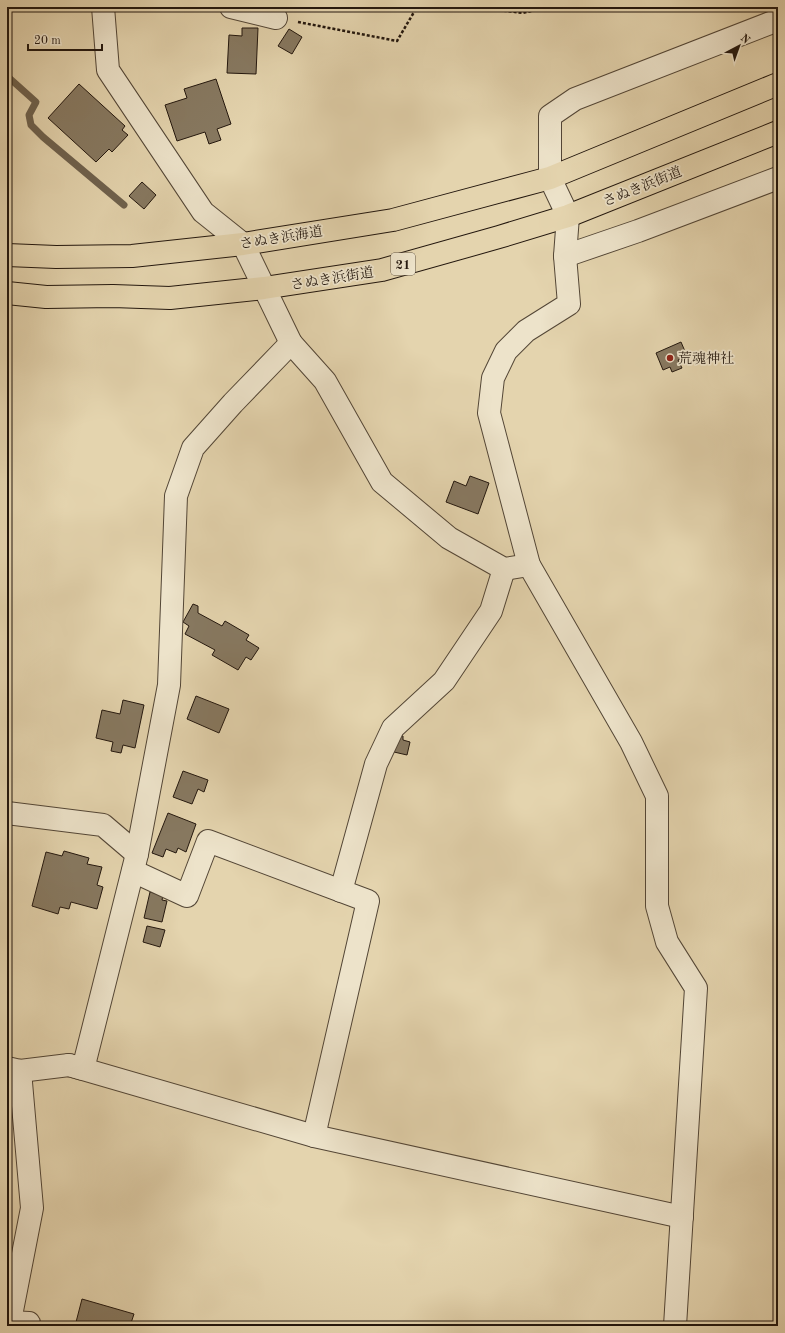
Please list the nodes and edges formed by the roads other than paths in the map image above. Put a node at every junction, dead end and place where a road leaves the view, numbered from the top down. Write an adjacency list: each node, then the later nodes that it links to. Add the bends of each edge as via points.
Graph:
1 (102, 7): 10 (street, via 108,70 203,212)
2 (231, 7): 3 (street)
3 (276, 18)
4 (778, 20): 7 (street, via 575,99 550,116)
5 (778, 84): 7 (main road)
6 (778, 132): 9 (main road, さぬき浜街道 / 21)
7 (550, 178): 9 (street); 10 (main road, さぬき浜海道, via 393,220)
8 (778, 178): 12 (street)
9 (568, 216): 12 (street); 13 (main road, さぬき浜街道 / 21, via 382,270)
10 (243, 244): 11 (main road, さぬき浜海道, via 132,256 56,257); 13 (street)
11 (7, 254)
12 (565, 256): 16 (street, via 569,304 526,331 506,351 493,378 489,413)
13 (264, 288): 14 (main road, さぬき浜街道 / 21, via 170,298 46,297); 15 (street)
14 (7, 293)
15 (291, 343): 17 (street, via 325,381 382,482 449,538); 19 (street, via 193,448 176,496 169,685)
16 (529, 565): 17 (street); 24 (street, via 631,742 656,796 657,906 667,942 696,988)
17 (504, 570): 20 (street, via 491,611 444,681 393,728 376,764)
18 (7, 812): 19 (street, via 102,825)
19 (135, 862): 20 (street, via 188,896 208,841); 21 (street, via 82,1069)
20 (341, 891): 23 (street, via 368,901)
21 (69, 1065): 22 (street); 23 (street)
22 (14, 1069): 25 (street, via 32,1208)
23 (314, 1136): 24 (street)
24 (682, 1217): 26 (street)
25 (16, 1325)
26 (675, 1326)

